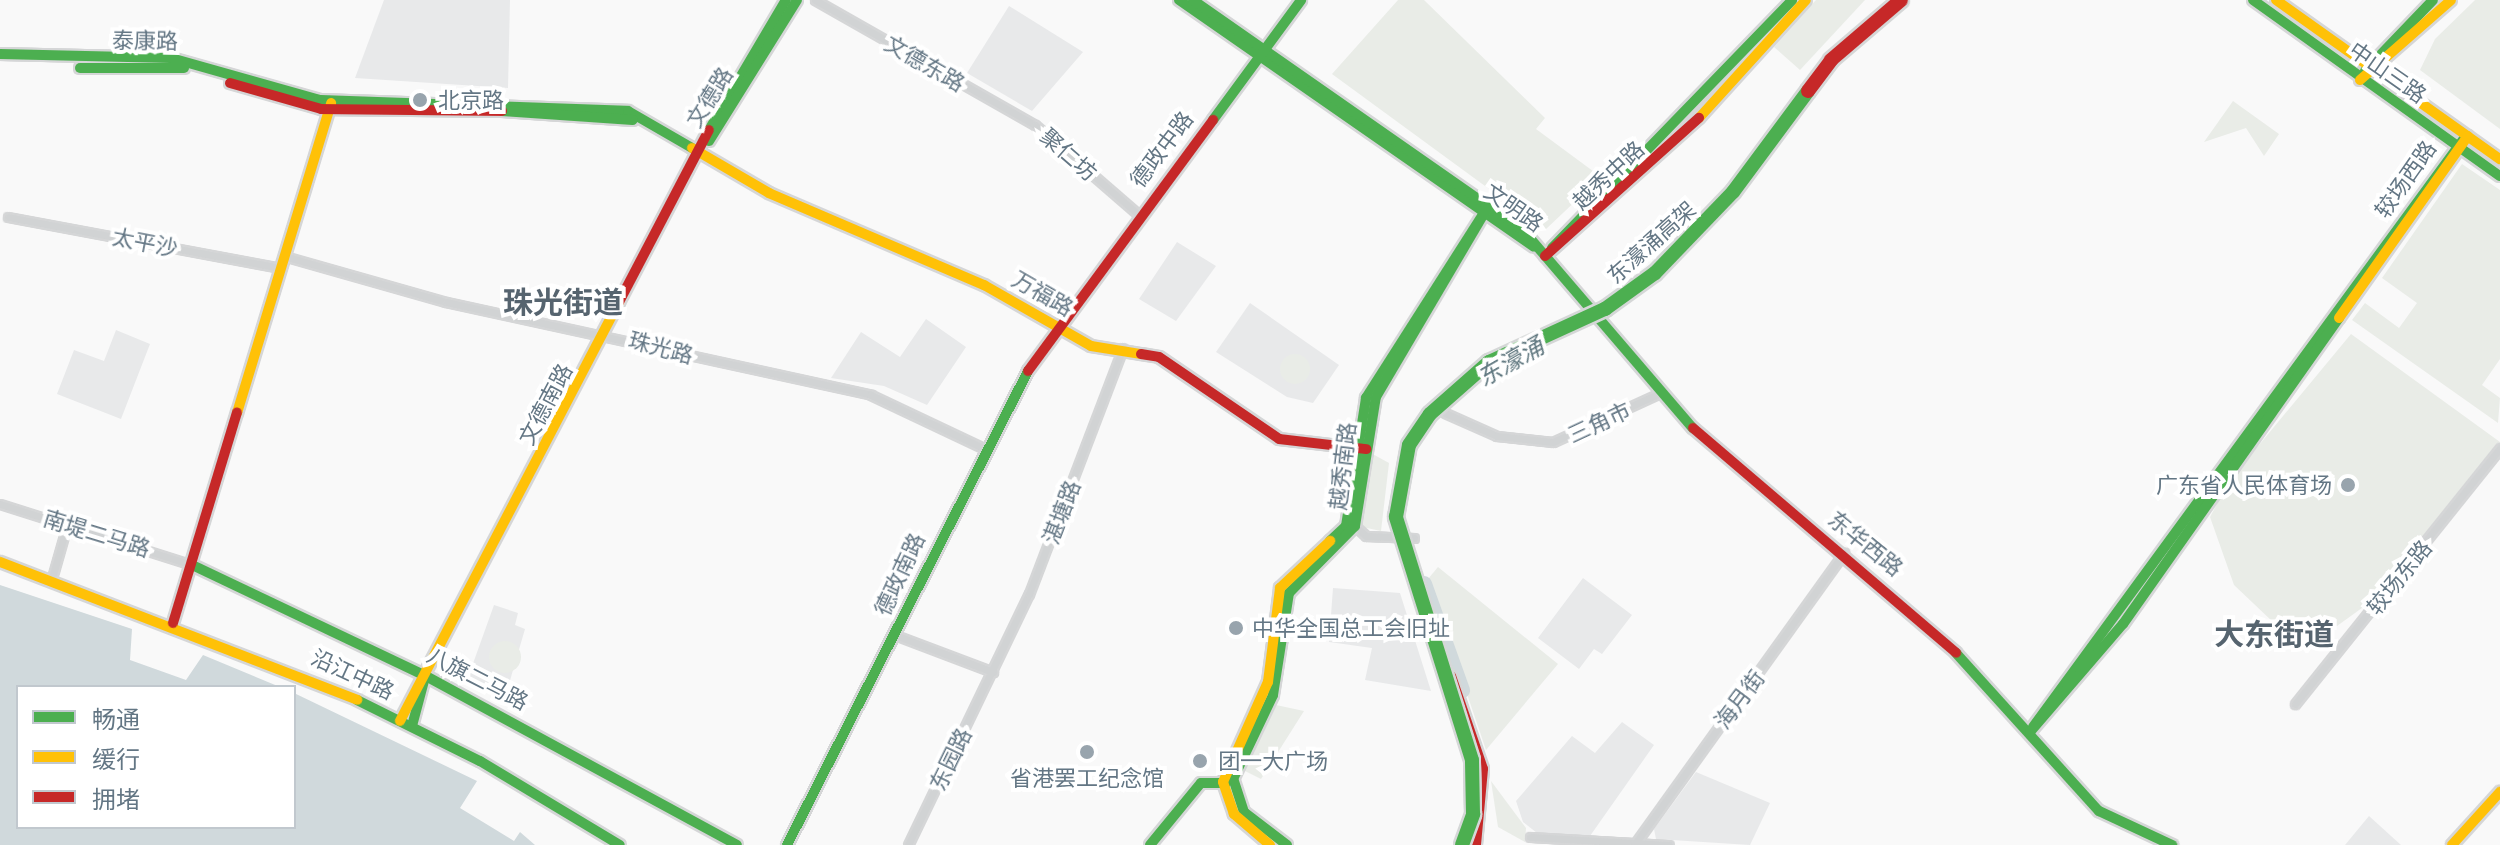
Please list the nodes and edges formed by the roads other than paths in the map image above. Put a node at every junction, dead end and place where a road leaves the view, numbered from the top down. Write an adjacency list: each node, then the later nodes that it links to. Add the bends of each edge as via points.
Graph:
1 (786, 0): 22 (main road, 文德路)
2 (797, 0): 22 (main road, 文德路)
3 (815, 0): 19 (street, 文德东路)
4 (1179, 0): 14 (main road, 文明路)
5 (1193, 0): 14 (main road, 文明路)
6 (1301, 0): 14 (main road, 德政中路)
7 (1792, 0): 28 (main road, 越秀中路)
8 (1806, 0): 28 (main road, 越秀中路, via 1694,123)
9 (1902, 0): 47 (main road, 东濠涌高架, bridge, via 1831,61 1731,196 1646,282 1596,315 1486,365 1422,426 1397,493); 66 (main road, 东濠涌高架, bridge, via 1841,48 1733,192 1655,273 1605,309 1489,362 1430,414 1409,445 1396,517 1472,760 1474,802)
10 (2253, 0): 17 (main road, 中山三路)
11 (2276, 0): 17 (main road, 中山三路)
12 (2433, 0): 17 (main road)
13 (2451, 0): 17 (main road)
14 (1261, 52): 25 (main road, 文明路); 26 (main road, 德政中路)
15 (0, 54): 18 (main road, 泰康路, via 171,58)
16 (0, 60): 18 (main road, 泰康路, via 175,66)
17 (2367, 73): 20 (main road, 中山三路); 21 (main road, 中山三路)
18 (331, 105): 22 (main road, 万福路, via 609,114); 29 (main road)
19 (1035, 125): 26 (street, 聚仁坊)
20 (2468, 136): 21 (main road, 较场西路); 23 (main road, 中山三路)
21 (2459, 149): 24 (main road, 中山三路); 54 (main road, 较场西路)
22 (700, 151): 30 (main road, 万福路, via 769,193 984,285); 31 (main road, 文德南路)
23 (2500, 159)
24 (2500, 176)
25 (1485, 210): 28 (main road, 文明路); 37 (main road, 越秀南路, via 1366,398)
26 (1139, 215): 30 (main road, 德政中路)
27 (8, 217): 29 (street, 太平沙)
28 (1545, 256): 33 (main road, 东华西路, bridge)
29 (282, 262): 31 (street, 珠光路, via 459,305); 44 (main road)
30 (1057, 326): 32 (main road, 万福路, via 1091,346); 35 (main road, 德政南路)
31 (607, 332): 35 (street, 珠光路, via 892,401); 51 (main road, 文德南路)
32 (1123, 348): 37 (main road, 万福路, via 1159,357 1279,439); 50 (street, 湛塘路)
33 (1660, 393): 34 (street, 三角市, via 1553,442 1497,436); 42 (main road, 东华西路)
34 (1445, 413)
35 (983, 448): 49 (main road, 德政南路)
36 (2500, 448): 52 (street, 较场东路)
37 (1362, 449): 40 (main road, 越秀南路, via 1364,506); 55 (main road, 越秀南路, via 1346,526 1293,568 1280,588 1268,682)
38 (0, 504): 39 (street, 南堤二马路)
39 (68, 522): 44 (street, 南堤二马路); 46 (street)
40 (1355, 526): 41 (street, via 1366,536); 55 (main road, 越秀南路, via 1292,585 1277,680)
41 (1414, 538)
42 (1844, 553): 54 (main road, 东华西路, via 1931,626); 58 (street, 海月街)
43 (0, 562): 46 (main road)
44 (192, 565): 48 (main road); 51 (main road, 八旗二马路)
45 (0, 569): 46 (main road)
46 (51, 582): 48 (main road, 沿江中路)
47 (1416, 589): 66 (main road, 东濠涌高架, bridge, via 1475,766); 67 (main road, bridge, via 1477,737 1486,795)
48 (173, 623): 53 (main road, 沿江中路)
49 (895, 635): 50 (street); 61 (main road, 德政南路)
50 (993, 672): 62 (street, 东园路)
51 (424, 675): 53 (main road, 文德南路); 60 (main road, 八旗二马路)
52 (2295, 704)
53 (406, 723): 59 (main road, 沿江中路)
54 (2030, 732): 69 (main road, 东华西路, via 2099,811)
55 (1228, 783): 63 (main road, via 1201,783); 64 (main road, via 1241,823); 65 (main road, via 1244,812)
56 (2500, 793): 70 (main road)
57 (1530, 837): 58 (street)
58 (1636, 843): 68 (street)
59 (620, 845)
60 (737, 845)
61 (787, 845)
62 (908, 845)
63 (1150, 845)
64 (1270, 845)
65 (1287, 845)
66 (1464, 845)
67 (1476, 845)
68 (1669, 845)
69 (2172, 845)
70 (2452, 845)

